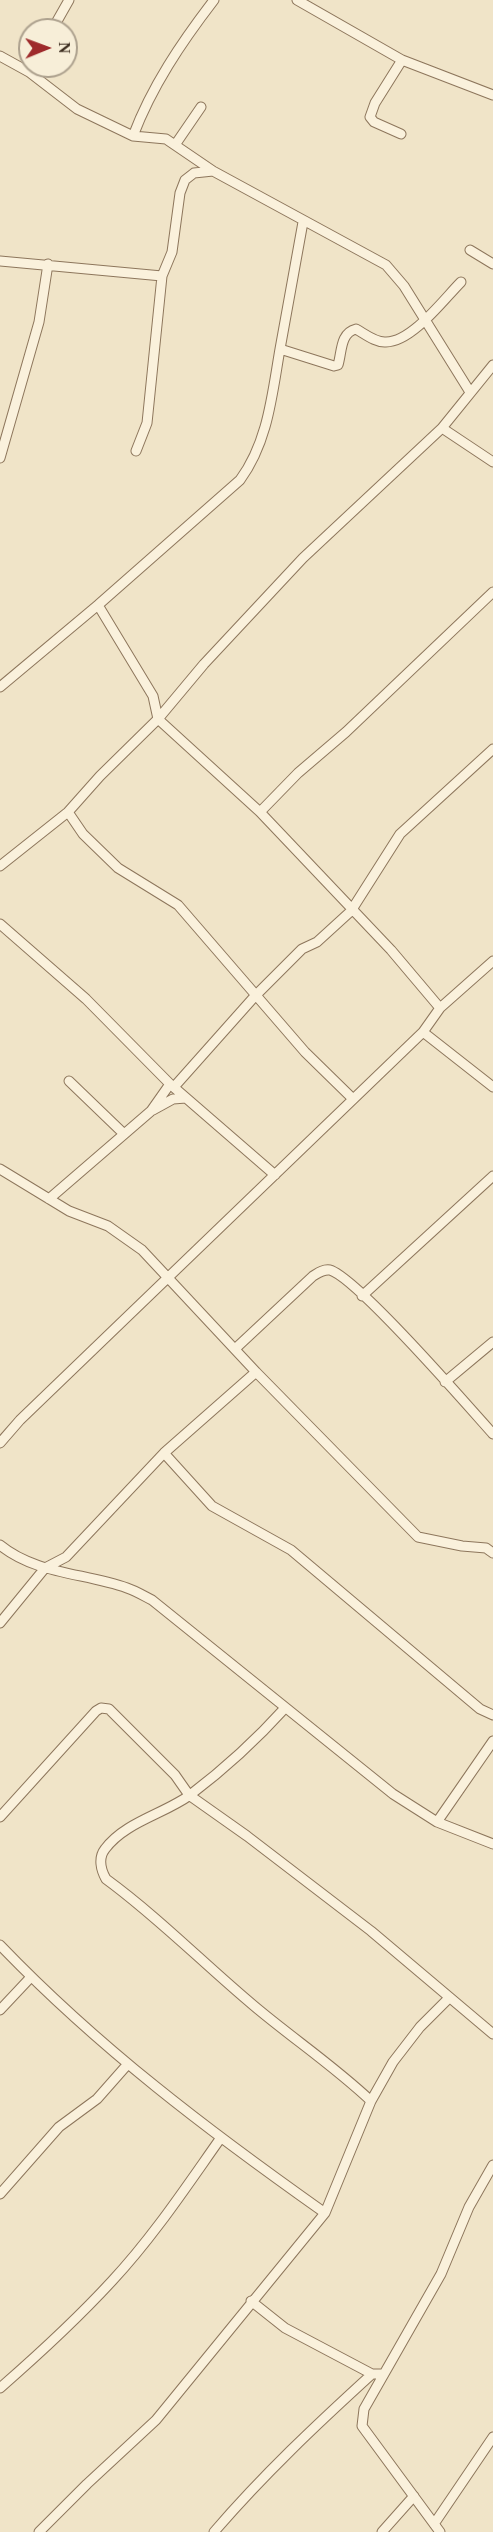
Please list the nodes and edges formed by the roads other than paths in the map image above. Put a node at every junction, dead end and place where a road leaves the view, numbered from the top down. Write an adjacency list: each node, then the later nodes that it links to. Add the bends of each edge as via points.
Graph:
1 (69, 0): 4 (street)
2 (214, 0): 12 (street, via 147,100)
3 (297, 0): 6 (street)
4 (59, 18)
5 (0, 56): 7 (street)
6 (402, 60): 9 (street); 11 (street, via 370,117)
7 (18, 64)
8 (40, 78): 12 (street, via 76,109)
9 (493, 95)
10 (201, 108): 13 (street)
11 (401, 134)
12 (133, 136): 13 (street, via 166,139)
13 (175, 145): 14 (street)
14 (192, 156): 15 (street); 16 (street)
15 (213, 171): 16 (street, via 194,173); 17 (street)
16 (186, 180): 22 (street, via 180,193 172,252)
17 (303, 222): 24 (street, via 386,265); 25 (street)
18 (470, 250): 21 (street)
19 (0, 261): 20 (street)
20 (48, 264): 22 (street); 30 (street, via 39,322)
21 (493, 264)
22 (162, 276): 29 (street, via 147,423)
23 (461, 282): 24 (street)
24 (425, 318): 25 (street, via 401,339 385,343 356,329 350,331 334,366); 27 (street)
25 (280, 349): 33 (street, via 262,438 248,469)
26 (493, 365): 27 (street)
27 (470, 392): 28 (street)
28 (442, 428): 31 (street); 35 (street, via 303,558)
29 (136, 451)
30 (0, 458)
31 (493, 462)
32 (493, 592): 38 (street)
33 (98, 605): 34 (street); 35 (street, via 153,696)
34 (0, 687)
35 (158, 719): 37 (street); 38 (street)
36 (493, 749): 40 (street, via 400,834)
37 (68, 812): 39 (street); 43 (street, via 83,834 118,868 178,905)
38 (260, 812): 40 (street)
39 (0, 866)
40 (351, 910): 43 (street, via 317,942 302,949); 44 (street)
41 (0, 924): 47 (street, via 86,999)
42 (493, 961): 44 (street)
43 (255, 996): 47 (street); 50 (street)
44 (440, 1008): 45 (street)
45 (423, 1032): 48 (street); 50 (street)
46 (69, 1081): 52 (street)
47 (172, 1085): 49 (street); 51 (street)
48 (493, 1087)
49 (186, 1098): 51 (street, via 173,1099); 54 (street)
50 (352, 1098): 54 (street)
51 (151, 1111): 52 (street)
52 (123, 1133): 56 (street)
53 (0, 1169): 56 (street)
54 (275, 1175): 57 (street)
55 (493, 1176): 58 (street)
56 (49, 1199): 57 (street, via 108,1226 142,1250)
57 (168, 1279): 60 (street); 64 (street)
58 (362, 1296): 60 (street, via 338,1274 323,1270); 62 (street)
59 (493, 1342): 62 (street)
60 (236, 1348): 61 (street)
61 (256, 1372): 65 (street); 67 (street, via 418,1537 486,1548)
62 (445, 1382): 63 (street)
63 (493, 1434)
64 (0, 1443)
65 (164, 1453): 68 (street, via 66,1557); 71 (street, via 212,1506 291,1550 480,1709)
66 (0, 1545): 68 (street, via 12,1555)
67 (493, 1553)
68 (45, 1568): 69 (street); 70 (street, via 128,1588 152,1600)
69 (0, 1623)
70 (285, 1708): 73 (street); 75 (street, via 393,1794)
71 (493, 1715)
72 (493, 1741): 75 (street)
73 (189, 1795): 74 (street, via 175,1775 109,1709 101,1708); 79 (street, via 371,1931); 83 (street, via 140,1822 105,1849 101,1858 106,1879)
74 (0, 1817)
75 (436, 1822): 76 (street)
76 (493, 1844)
77 (0, 1945): 78 (street)
78 (31, 1977): 80 (street); 82 (street)
79 (449, 1998): 81 (street); 83 (street, via 408,2041)
80 (0, 2010)
81 (493, 2034)
82 (127, 2065): 84 (street); 86 (street, via 97,2099 59,2127)
83 (371, 2101): 87 (street)
84 (220, 2139): 87 (street); 91 (street, via 113,2281)
85 (493, 2165): 90 (street, via 469,2207 441,2274)
86 (0, 2194)
87 (325, 2213): 88 (street)
88 (251, 2301): 89 (street, via 285,2328); 95 (street, via 156,2421)
89 (372, 2374): 90 (street); 96 (street, via 280,2458)
90 (383, 2374): 93 (street, via 364,2409 362,2426)
91 (0, 2388)
92 (493, 2437): 94 (street)
93 (414, 2496): 94 (street); 97 (street)
94 (437, 2528)
95 (39, 2532)
96 (214, 2532)
97 (382, 2532)

